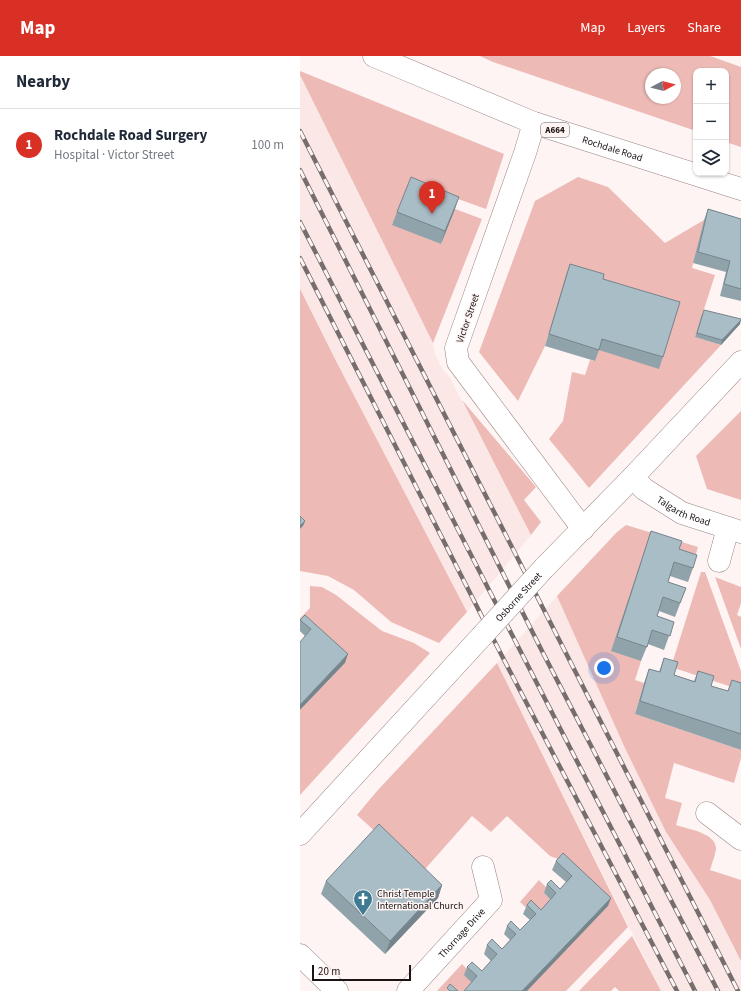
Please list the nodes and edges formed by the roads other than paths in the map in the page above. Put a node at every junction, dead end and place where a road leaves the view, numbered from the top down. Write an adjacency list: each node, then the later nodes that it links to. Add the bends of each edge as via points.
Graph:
1 (374, 56): 2 (main road, Rochdale Road / A664)
2 (534, 123): 3 (main road, Rochdale Road / A664); 6 (main road, Victor Street, via 456,348 458,362)
3 (741, 189)
4 (741, 362): 5 (main road, Osborne Street)
5 (633, 477): 6 (main road, Osborne Street); 7 (main road, Talgarth Road, via 644,489 682,513)
6 (583, 529): 10 (main road, Osborne Street, bridge, via 544,568)
7 (735, 530): 8 (main road)
8 (719, 561)
9 (707, 813): 11 (main road)
10 (300, 834)
11 (741, 839)
12 (483, 867): 15 (main road, Thornage Drive, via 491,900)
13 (300, 955): 14 (main road)
14 (337, 991)
15 (408, 991)

